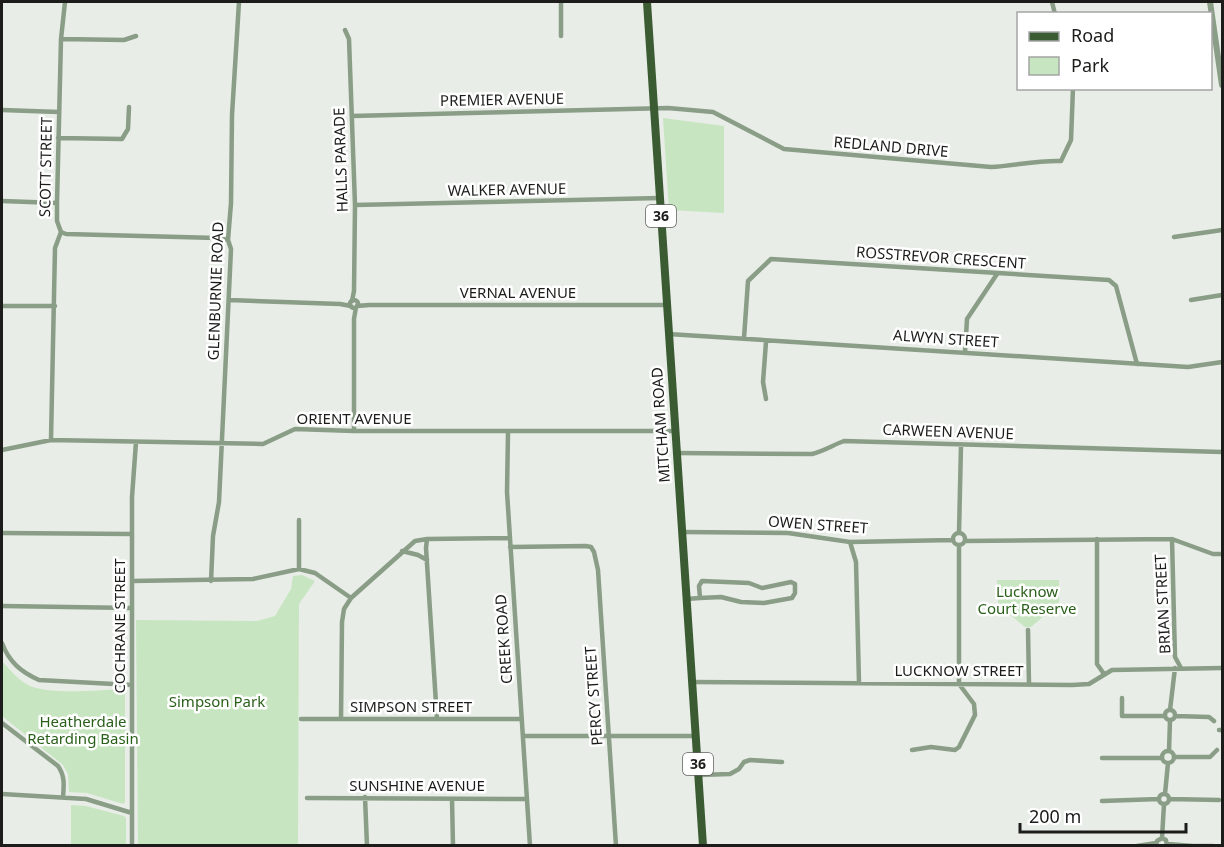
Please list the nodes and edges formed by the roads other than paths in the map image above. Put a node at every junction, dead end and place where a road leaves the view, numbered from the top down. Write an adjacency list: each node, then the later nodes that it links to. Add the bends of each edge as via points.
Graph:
1 (65, 2): 9 (street, SCOTT STREET)
2 (239, 2): 25 (street, GLENBURNIE ROAD)
3 (561, 2): 8 (street)
4 (647, 2): 13 (main road, MITCHAM ROAD / 36)
5 (1212, 16): 10 (street)
6 (345, 30): 16 (street, HALLS PARADE, via 349,39)
7 (136, 36): 9 (street, via 124,40)
8 (561, 36)
9 (61, 39): 15 (street, SCOTT STREET)
10 (1222, 85)
11 (1073, 90): 13 (street, REDLAND DRIVE, via 1071,140 1061,161 991,167 783,149 713,112)
12 (129, 107): 17 (street, via 128,129 122,139)
13 (654, 108): 16 (street, PREMIER AVENUE); 18 (main road, MITCHAM ROAD / 36)
14 (2, 111): 15 (street)
15 (59, 112): 17 (street, SCOTT STREET)
16 (352, 116): 21 (street, HALLS PARADE)
17 (58, 138): 20 (street, SCOTT STREET)
18 (660, 198): 21 (street, WALKER AVENUE); 31 (main road, MITCHAM ROAD / 36)
19 (2, 201): 20 (street)
20 (57, 203): 23 (street, SCOTT STREET)
21 (355, 205): 30 (street, HALLS PARADE)
22 (1222, 230): 24 (street)
23 (61, 232): 25 (street); 33 (street, SCOTT STREET, via 55,248)
24 (1174, 237)
25 (228, 240): 28 (street, GLENBURNIE ROAD)
26 (997, 274): 35 (street, ROSSTREVOR CRESCENT, via 771,259 748,281); 37 (street, via 967,320); 39 (street, ROSSTREVOR CRESCENT, via 1109,280 1116,286)
27 (1222, 295): 29 (street)
28 (229, 300): 30 (street, VERNAL AVENUE); 46 (street, GLENBURNIE ROAD)
29 (1191, 300)
30 (354, 304): 31 (street, VERNAL AVENUE); 41 (street, HALLS PARADE)
31 (666, 305): 34 (main road, MITCHAM ROAD / 36)
32 (2, 306): 33 (street)
33 (55, 306): 44 (street, SCOTT STREET)
34 (668, 334): 35 (street, ALWYN STREET); 42 (main road, MITCHAM ROAD / 36)
35 (744, 338): 36 (street, ALWYN STREET)
36 (766, 342): 37 (street, ALWYN STREET); 40 (street)
37 (965, 352): 39 (street, ALWYN STREET)
38 (1222, 362): 39 (street, ALWYN STREET, via 1188,367)
39 (1137, 364)
40 (766, 399)
41 (354, 431): 43 (street, ORIENT AVENUE); 46 (street, ORIENT AVENUE, via 295,429 263,444)
42 (674, 431): 43 (street, ORIENT AVENUE); 50 (main road, MITCHAM ROAD / 36)
43 (508, 432): 56 (street, CREEK ROAD)
44 (51, 440): 45 (street, ORIENT AVENUE); 48 (street, ORIENT AVENUE)
45 (136, 442): 46 (street, ORIENT AVENUE); 55 (street, COCHRANE STREET)
46 (221, 444): 69 (street, GLENBURNIE ROAD)
47 (961, 445): 49 (street, CARWEEN AVENUE); 50 (street, CARWEEN AVENUE, via 844,441 812,454); 54 (street)
48 (2, 450)
49 (1222, 452)
50 (676, 453): 52 (main road, MITCHAM ROAD / 36)
51 (299, 520): 68 (street)
52 (682, 532): 62 (street, OWEN STREET, via 788,533); 73 (main road, MITCHAM ROAD / 36)
53 (2, 533): 55 (street)
54 (959, 533): 59 (street); 61 (street)
55 (132, 534): 70 (street, COCHRANE STREET)
56 (509, 538): 58 (street); 64 (street, CREEK ROAD)
57 (1172, 538): 60 (street); 66 (street); 78 (street, BRIAN STREET)
58 (427, 539): 65 (street, via 415,541); 67 (street)
59 (953, 540): 62 (street, OWEN STREET); 63 (street)
60 (1097, 540): 61 (street); 80 (street, via 1097,664)
61 (964, 541): 63 (street)
62 (850, 542): 82 (street, via 856,562)
63 (959, 545): 83 (street)
64 (510, 547): 93 (street, CREEK ROAD); 98 (street, PERCY STREET, via 591,547 594,552)
65 (402, 551): 67 (street); 71 (street)
66 (1222, 554)
67 (426, 560): 92 (street)
68 (299, 569): 69 (street, via 253,579); 71 (street, via 315,573)
69 (211, 580): 70 (street)
70 (132, 581): 75 (street, COCHRANE STREET)
71 (351, 598): 91 (street, via 342,622)
72 (700, 598): 72 (street, via 702,581 749,583 762,588 791,582 796,588 792,598 764,603); 73 (street)
73 (686, 599): 81 (main road, MITCHAM ROAD / 36)
74 (2, 606): 75 (street)
75 (132, 608): 85 (street, COCHRANE STREET)
76 (1028, 630): 84 (street)
77 (2, 643): 85 (street, via 16,667 39,680)
78 (1178, 668): 79 (street, LUCKNOW STREET); 80 (street, LUCKNOW STREET, via 1112,670); 87 (street)
79 (1222, 668)
80 (1104, 674): 84 (street, LUCKNOW STREET, via 1089,684)
81 (692, 682): 82 (street, LUCKNOW STREET); 99 (main road, MITCHAM ROAD / 36)
82 (859, 683): 83 (street, LUCKNOW STREET)
83 (959, 684): 84 (street, LUCKNOW STREET); 100 (street, via 974,704 975,715 959,747 950,751 931,747)
84 (1029, 684)
85 (132, 685): 121 (street, COCHRANE STREET)
86 (1122, 698): 88 (street, via 1122,716)
87 (1170, 710): 88 (street); 89 (street)
88 (1165, 716): 94 (street)
89 (1175, 716): 94 (street); 95 (street, via 1209,717)
90 (301, 719): 91 (street, SIMPSON STREET)
91 (341, 719): 92 (street, SIMPSON STREET)
92 (437, 719): 93 (street, SIMPSON STREET)
93 (522, 719): 97 (street, CREEK ROAD)
94 (1170, 720): 102 (street)
95 (1214, 721)
96 (2, 723): 111 (street, via 58,766 63,773)
97 (523, 736): 98 (street); 114 (street, CREEK ROAD)
98 (609, 736): 99 (street); 129 (street, PERCY STREET)
99 (696, 736): 108 (main road, MITCHAM ROAD / 36)
100 (912, 750)
101 (1217, 750): 103 (street, via 1210,757)
102 (1169, 751): 103 (street); 105 (street)
103 (1174, 757): 107 (street)
104 (1102, 758): 105 (street)
105 (1162, 758): 107 (street)
106 (782, 762): 108 (street, via 750,760 730,774)
107 (1168, 763): 110 (street)
108 (699, 775): 130 (main road, MITCHAM ROAD / 36)
109 (2, 794): 111 (street)
110 (1165, 794): 116 (street); 117 (street)
111 (63, 797): 121 (street)
112 (365, 797): 113 (street, SUNSHINE AVENUE); 115 (street, SUNSHINE AVENUE); 126 (street)
113 (307, 798)
114 (527, 798): 115 (street, SUNSHINE AVENUE); 128 (street, CREEK ROAD)
115 (452, 799): 127 (street)
116 (1159, 799): 119 (street); 120 (street)
117 (1170, 799): 118 (street); 120 (street)
118 (1219, 800)
119 (1102, 801)
120 (1164, 804): 122 (street)
121 (132, 813): 125 (street, COCHRANE STREET)
122 (1162, 838): 123 (street); 124 (street)
123 (1156, 844): 131 (street)
124 (1167, 845): 132 (street)
125 (132, 846)
126 (367, 846)
127 (453, 846)
128 (530, 846)
129 (616, 846)
130 (703, 846)
131 (1137, 846)
132 (1193, 846): 133 (street)
133 (1213, 846)

